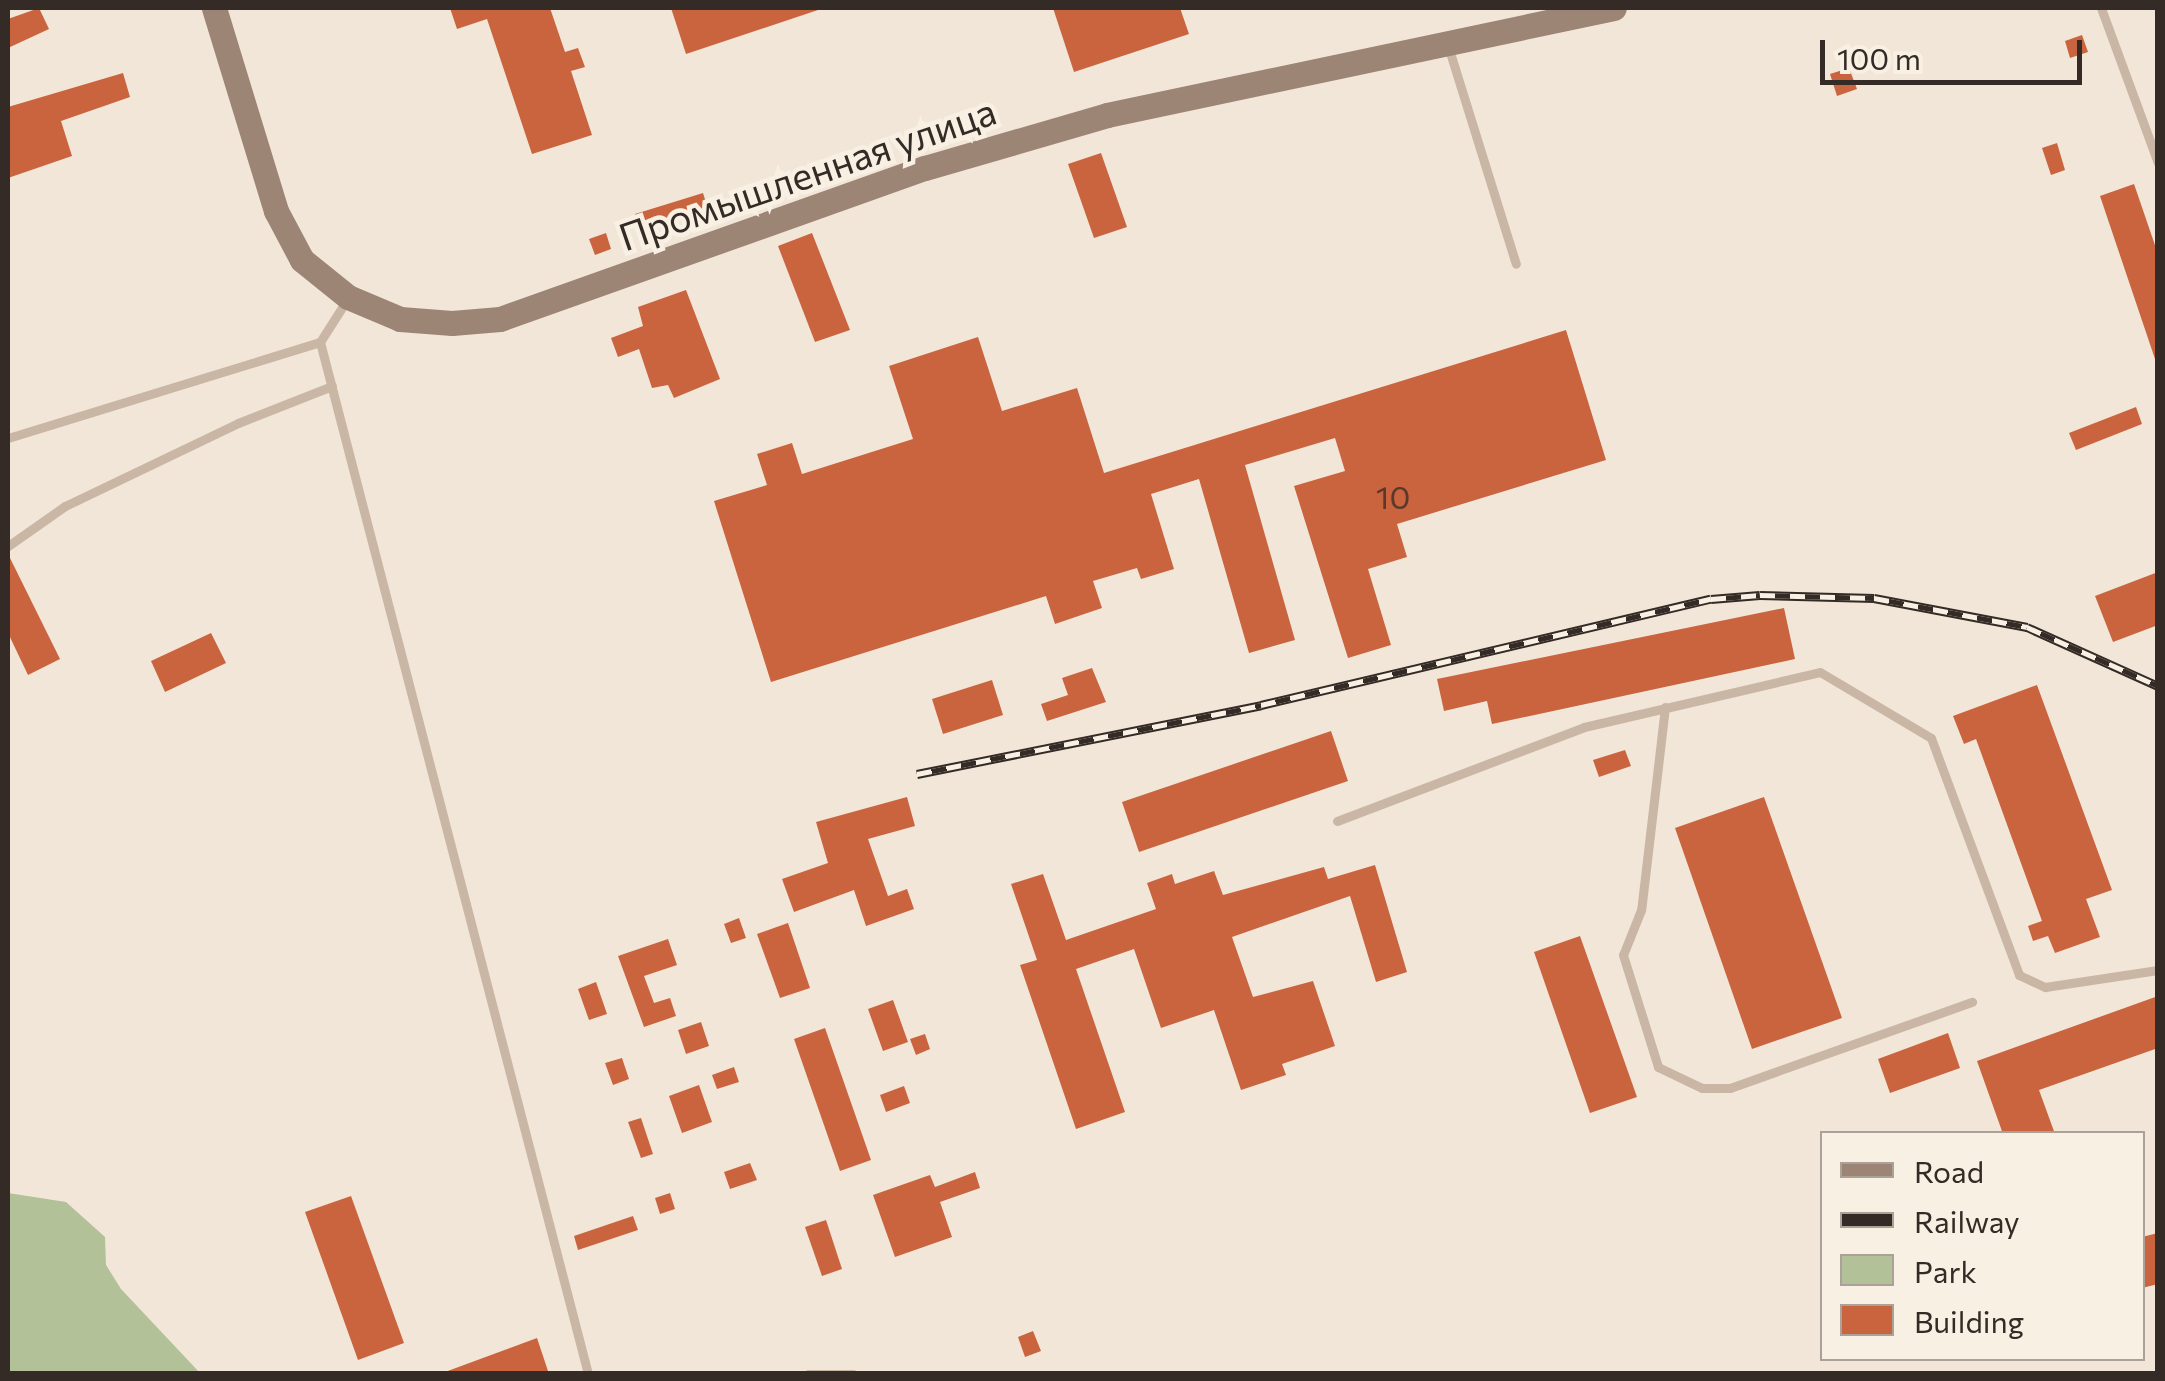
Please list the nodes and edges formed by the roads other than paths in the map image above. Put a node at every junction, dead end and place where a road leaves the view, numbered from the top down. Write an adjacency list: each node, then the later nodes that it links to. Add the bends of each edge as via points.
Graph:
1 (214, 8): 7 (street, Промышленная улица, via 276,211 302,260)
2 (1614, 8): 4 (street, Промышленная улица)
3 (2101, 8): 5 (lane)
4 (1447, 44): 6 (lane); 7 (street, Промышленная улица, via 1034,136 500,319 400,319)
5 (2158, 163)
6 (1516, 264)
7 (348, 297): 8 (lane)
8 (320, 342): 9 (lane); 10 (lane)
9 (332, 386): 11 (lane, via 238,422 65,506); 16 (lane)
10 (8, 438)
11 (8, 546)
12 (1664, 708): 13 (lane, via 1584,727); 14 (lane, via 1806,673 1837,678 1931,738 2020,975 2045,987); 15 (lane, via 1641,910 1623,956 1658,1066 1702,1088 1730,1088)
13 (1337, 821)
14 (2158, 970)
15 (1972, 1002)
16 (588, 1374)
17 (808, 1374): 18 (lane)
18 (853, 1374)

